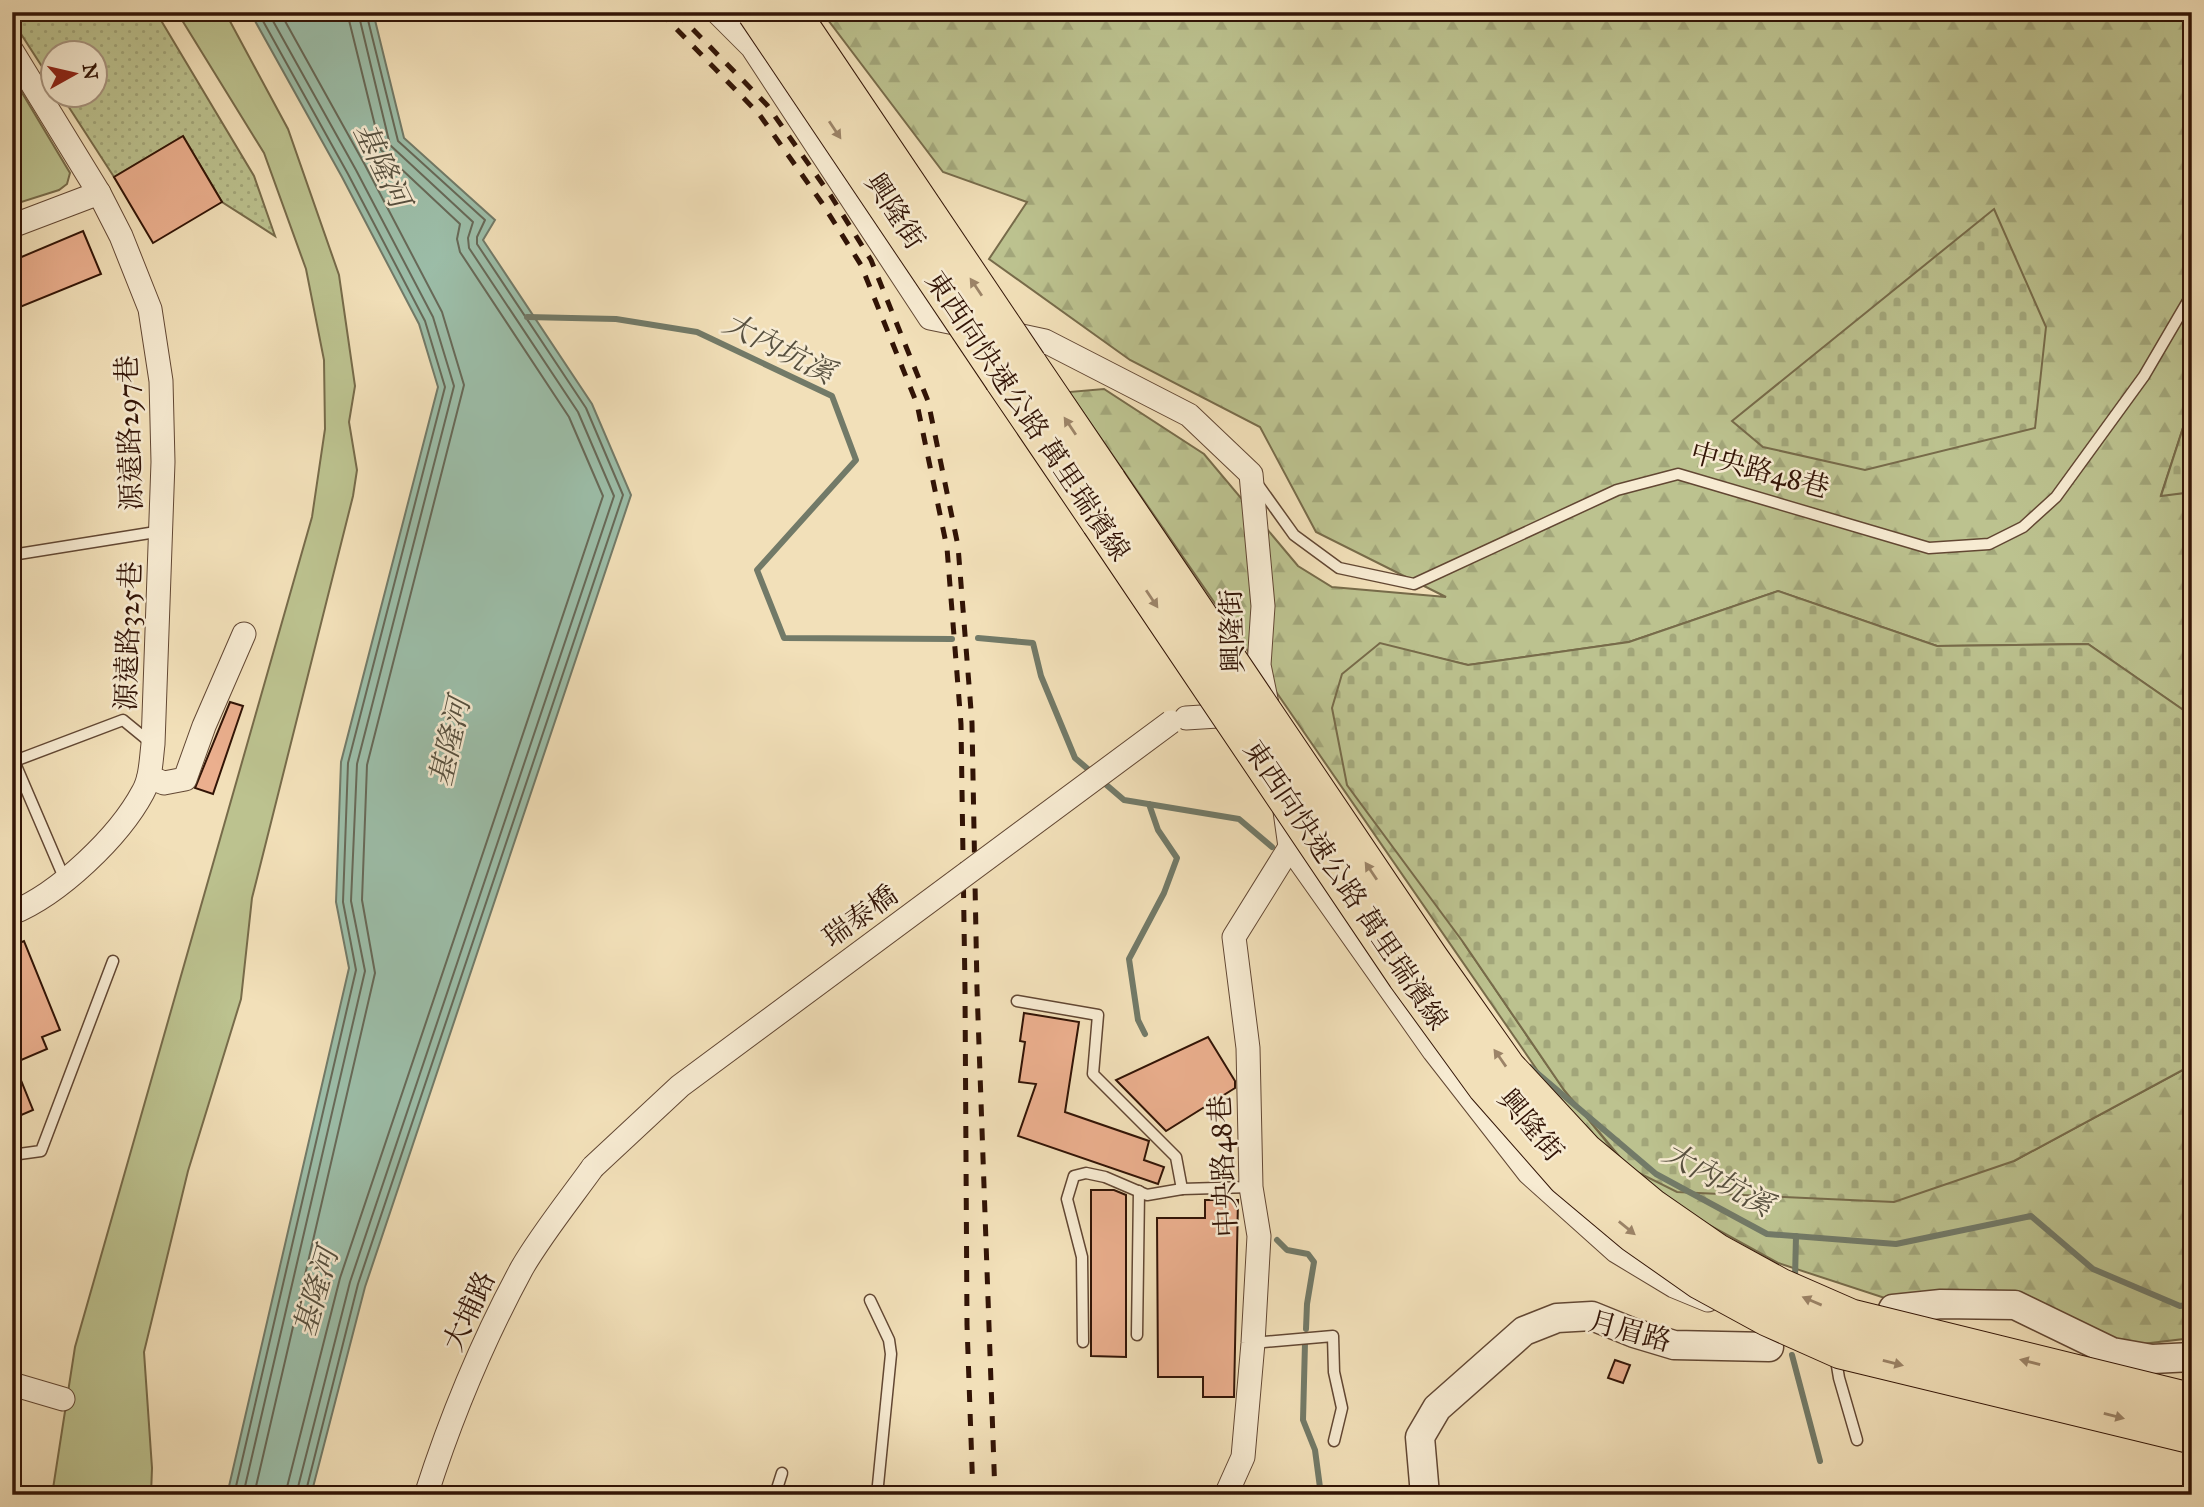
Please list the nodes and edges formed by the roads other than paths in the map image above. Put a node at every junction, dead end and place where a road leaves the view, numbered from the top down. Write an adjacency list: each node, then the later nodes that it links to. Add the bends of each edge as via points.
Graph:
1 (717, 12): 9 (street, 興隆街, via 752,47 930,318 1045,341 1189,415)
2 (756, 12): 8 (highway, 東西向快速公路 萬里瑞濱線, one-way to 8, bridge)
3 (791, 12): 8 (highway, 東西向快速公路 萬里瑞濱線, one-way to 3, bridge)
4 (12, 51): 5 (street, 源遠路297巷)
5 (99, 193): 6 (street); 10 (street, 源遠路297巷, via 150,309 161,381)
6 (12, 226)
7 (2192, 294): 9 (lane, 中央路48巷, via 2144,376 2056,497 2023,527 1989,544 1929,548 1678,474 1617,490 1414,584 1339,568 1294,535)
8 (1016, 371): 38 (highway, 東西向快速公路 萬里瑞濱線, one-way to 8, bridge, via 1851,1318 1716,1252 1651,1207 1585,1152 1507,1068 1108,482); 39 (highway, 東西向快速公路 萬里瑞濱線, one-way to 39, bridge, via 1100,522 1399,964 1478,1075 1566,1177 1634,1234 1701,1281 1841,1350)
9 (1251, 474): 13 (street, 興隆街, via 1263,606)
10 (162, 531): 11 (lane, 源遠路297巷); 15 (street, 源遠路325巷)
11 (12, 555)
12 (244, 634): 18 (street, via 185,779 164,783)
13 (1259, 665): 14 (street); 16 (street, 興隆街)
14 (1178, 720): 16 (street, via 1218,716 1252,730); 25 (street, 瑞泰橋, bridge, via 680,1086)
15 (153, 744): 17 (lane, 源遠路325巷, via 123,720); 18 (street, 源遠路325巷)
16 (1278, 758): 19 (street, 興隆街)
17 (13, 761): 20 (lane, 源遠路325巷)
18 (149, 777): 20 (street, 源遠路325巷, via 116,829)
19 (1290, 847): 26 (street, 中央路48巷, via 1234,937 1248,1048); 32 (street, 興隆街, via 1434,1051 1530,1173 1616,1251 1674,1286)
20 (65, 880): 21 (street, 源遠路325巷)
21 (12, 914)
22 (113, 961): 24 (lane, via 41,1151)
23 (1017, 1001): 27 (lane, via 1098,1016 1093,1074 1176,1157)
24 (12, 1155)
25 (593, 1167): 43 (street, 大埔路, via 523,1266 443,1440)
26 (1251, 1187): 27 (lane); 34 (street, 中央路48巷, via 1259,1236)
27 (1182, 1189): 28 (lane, via 1147,1195)
28 (1139, 1191): 31 (lane); 33 (lane, via 1105,1177 1074,1176 1067,1199 1082,1257)
29 (870, 1300): 45 (lane, via 891,1354)
30 (1893, 1309): 35 (street, via 2015,1305 2112,1352 2152,1359)
31 (1137, 1335)
32 (1791, 1339): 40 (lane, via 1833,1340); 47 (street, 月眉路, via 1674,1345 1592,1316 1557,1318 1524,1331 1437,1408 1420,1437)
33 (1083, 1342)
34 (1253, 1343): 41 (lane, via 1333,1336 1342,1408); 46 (street, 中央路48巷, via 1243,1457)
35 (2192, 1357)
36 (12, 1384): 37 (street)
37 (63, 1399)
38 (2192, 1402)
39 (2192, 1435)
40 (1857, 1440)
41 (1334, 1441)
42 (782, 1473): 44 (lane)
43 (426, 1495)
44 (775, 1495)
45 (877, 1495)
46 (1226, 1495)
47 (1425, 1495)

